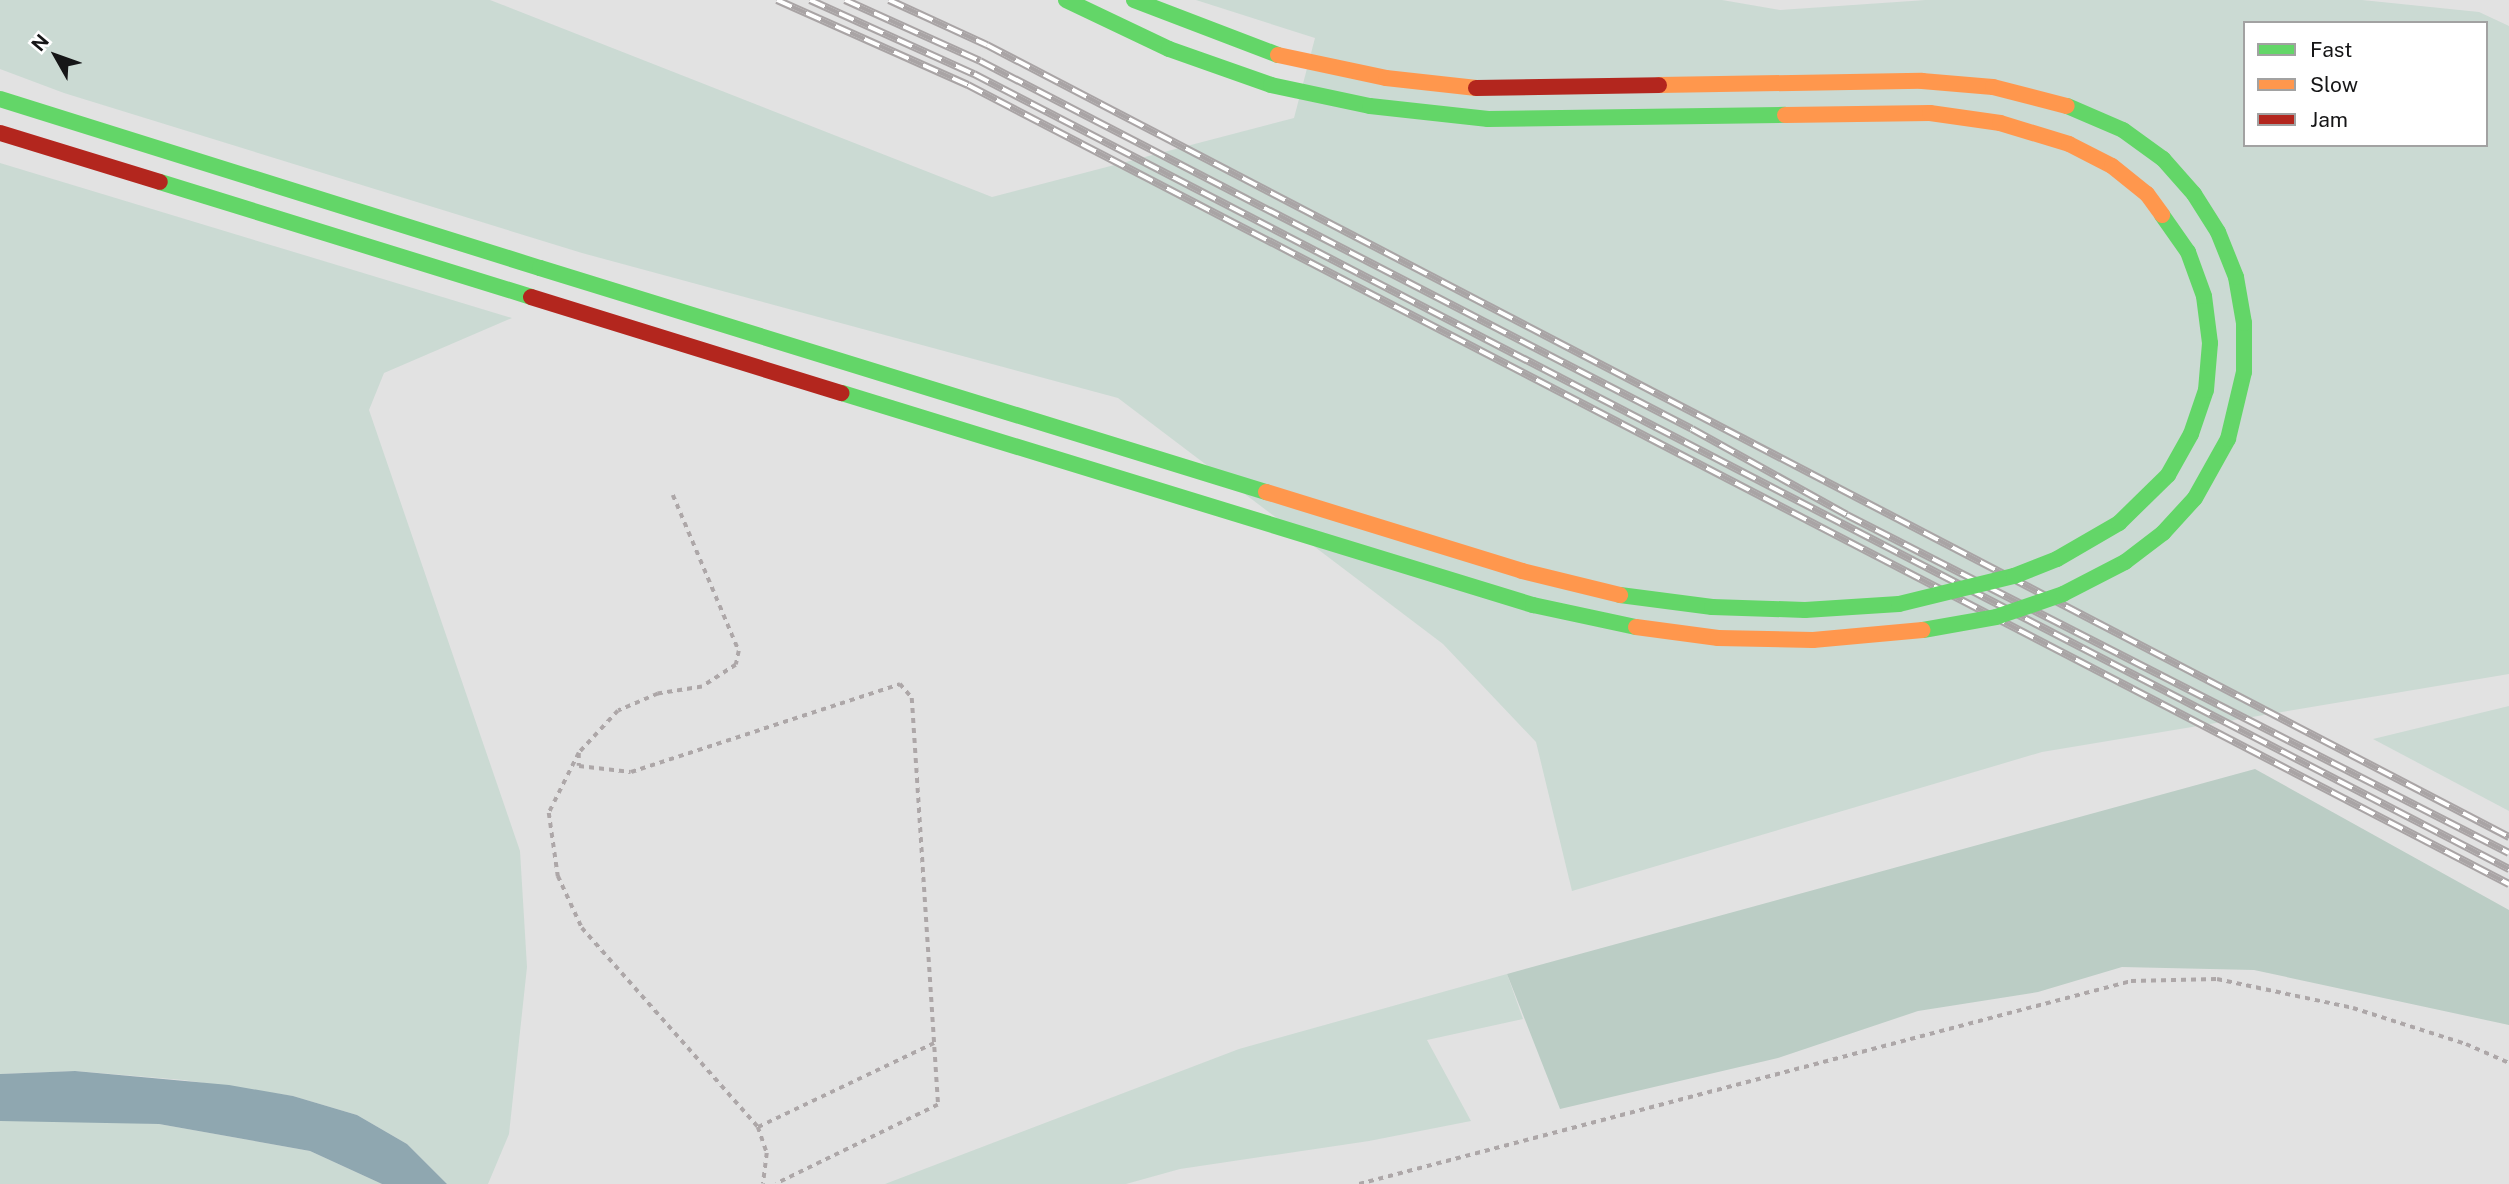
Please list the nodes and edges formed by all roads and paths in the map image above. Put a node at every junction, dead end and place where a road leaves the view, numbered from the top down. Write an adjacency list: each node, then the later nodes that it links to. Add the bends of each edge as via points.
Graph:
1 (1066, 0): 3 (highway, bridge, via 1168,49 1271,85 1370,106 1466,118 1906,112 1977,119 2047,136 2089,153 2131,179 2163,212 2182,241 2197,274 2208,319 2209,366 2200,412 2168,475 2137,508 2099,536 2036,568 1969,590 1899,604 1805,610 1712,607 1608,593 1522,571)
2 (1134, 0): 4 (highway, bridge, via 1278,55 1385,78 1479,89 1922,81 1993,87 2081,110 2123,130 2163,159 2194,194 2222,242 2241,300 2245,346 2240,397 2228,439 2195,498 2163,533 2125,562 2052,598 1974,622 1891,635 1813,640 1718,638 1625,626 1533,606)
3 (0, 99)
4 (0, 133)
5 (673, 495): 6 (path, via 739,650 736,665 702,687 658,694 618,711)
6 (579, 753): 7 (path, via 579,766 600,772 654,768 900,684 912,698); 9 (path, via 549,813 558,876 582,928)
7 (934, 1043): 9 (path); 10 (path, via 938,1105)
8 (2509, 1063): 14 (path, via 2466,1044 2353,1009 2217,979 2131,981)
9 (758, 1128): 11 (path, via 767,1153)
10 (787, 1178): 12 (path); 13 (path)
11 (763, 1184)
12 (776, 1184)
13 (789, 1184)
14 (1359, 1184)

